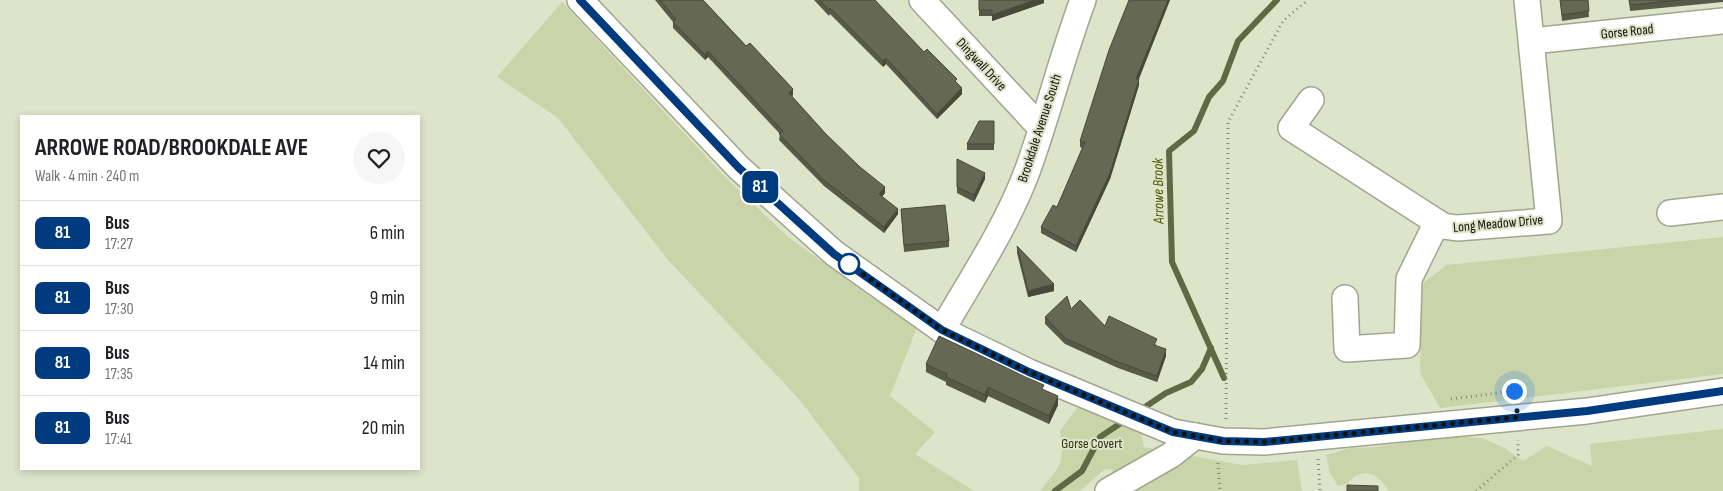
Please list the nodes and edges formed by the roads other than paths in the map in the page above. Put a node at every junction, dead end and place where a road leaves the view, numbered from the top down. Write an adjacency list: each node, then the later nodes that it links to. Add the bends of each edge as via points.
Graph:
1 (580, 0): 13 (street, via 739,168 834,254)
2 (922, 0): 8 (street, Dingwall Drive)
3 (1083, 0): 8 (street, Brookdale Avenue South)
4 (1527, 0): 6 (street, Long Meadow Drive)
5 (1723, 21): 6 (street, Gorse Road)
6 (1532, 42): 11 (street, Long Meadow Drive, via 1549,221 1456,228)
7 (1310, 100): 11 (street, Long Meadow Drive, via 1291,128)
8 (1041, 128): 13 (street, Brookdale Avenue South, via 1027,171 1000,229)
9 (1723, 207): 10 (street)
10 (1670, 214)
11 (1437, 222): 12 (street, via 1408,279 1407,345 1347,349)
12 (1345, 298)
13 (942, 330): 15 (street, via 1029,372 1146,422 1173,432)
14 (1723, 391): 15 (street, via 1587,411 1279,440 1247,442)
15 (1212, 433): 16 (street)
16 (1108, 491)

